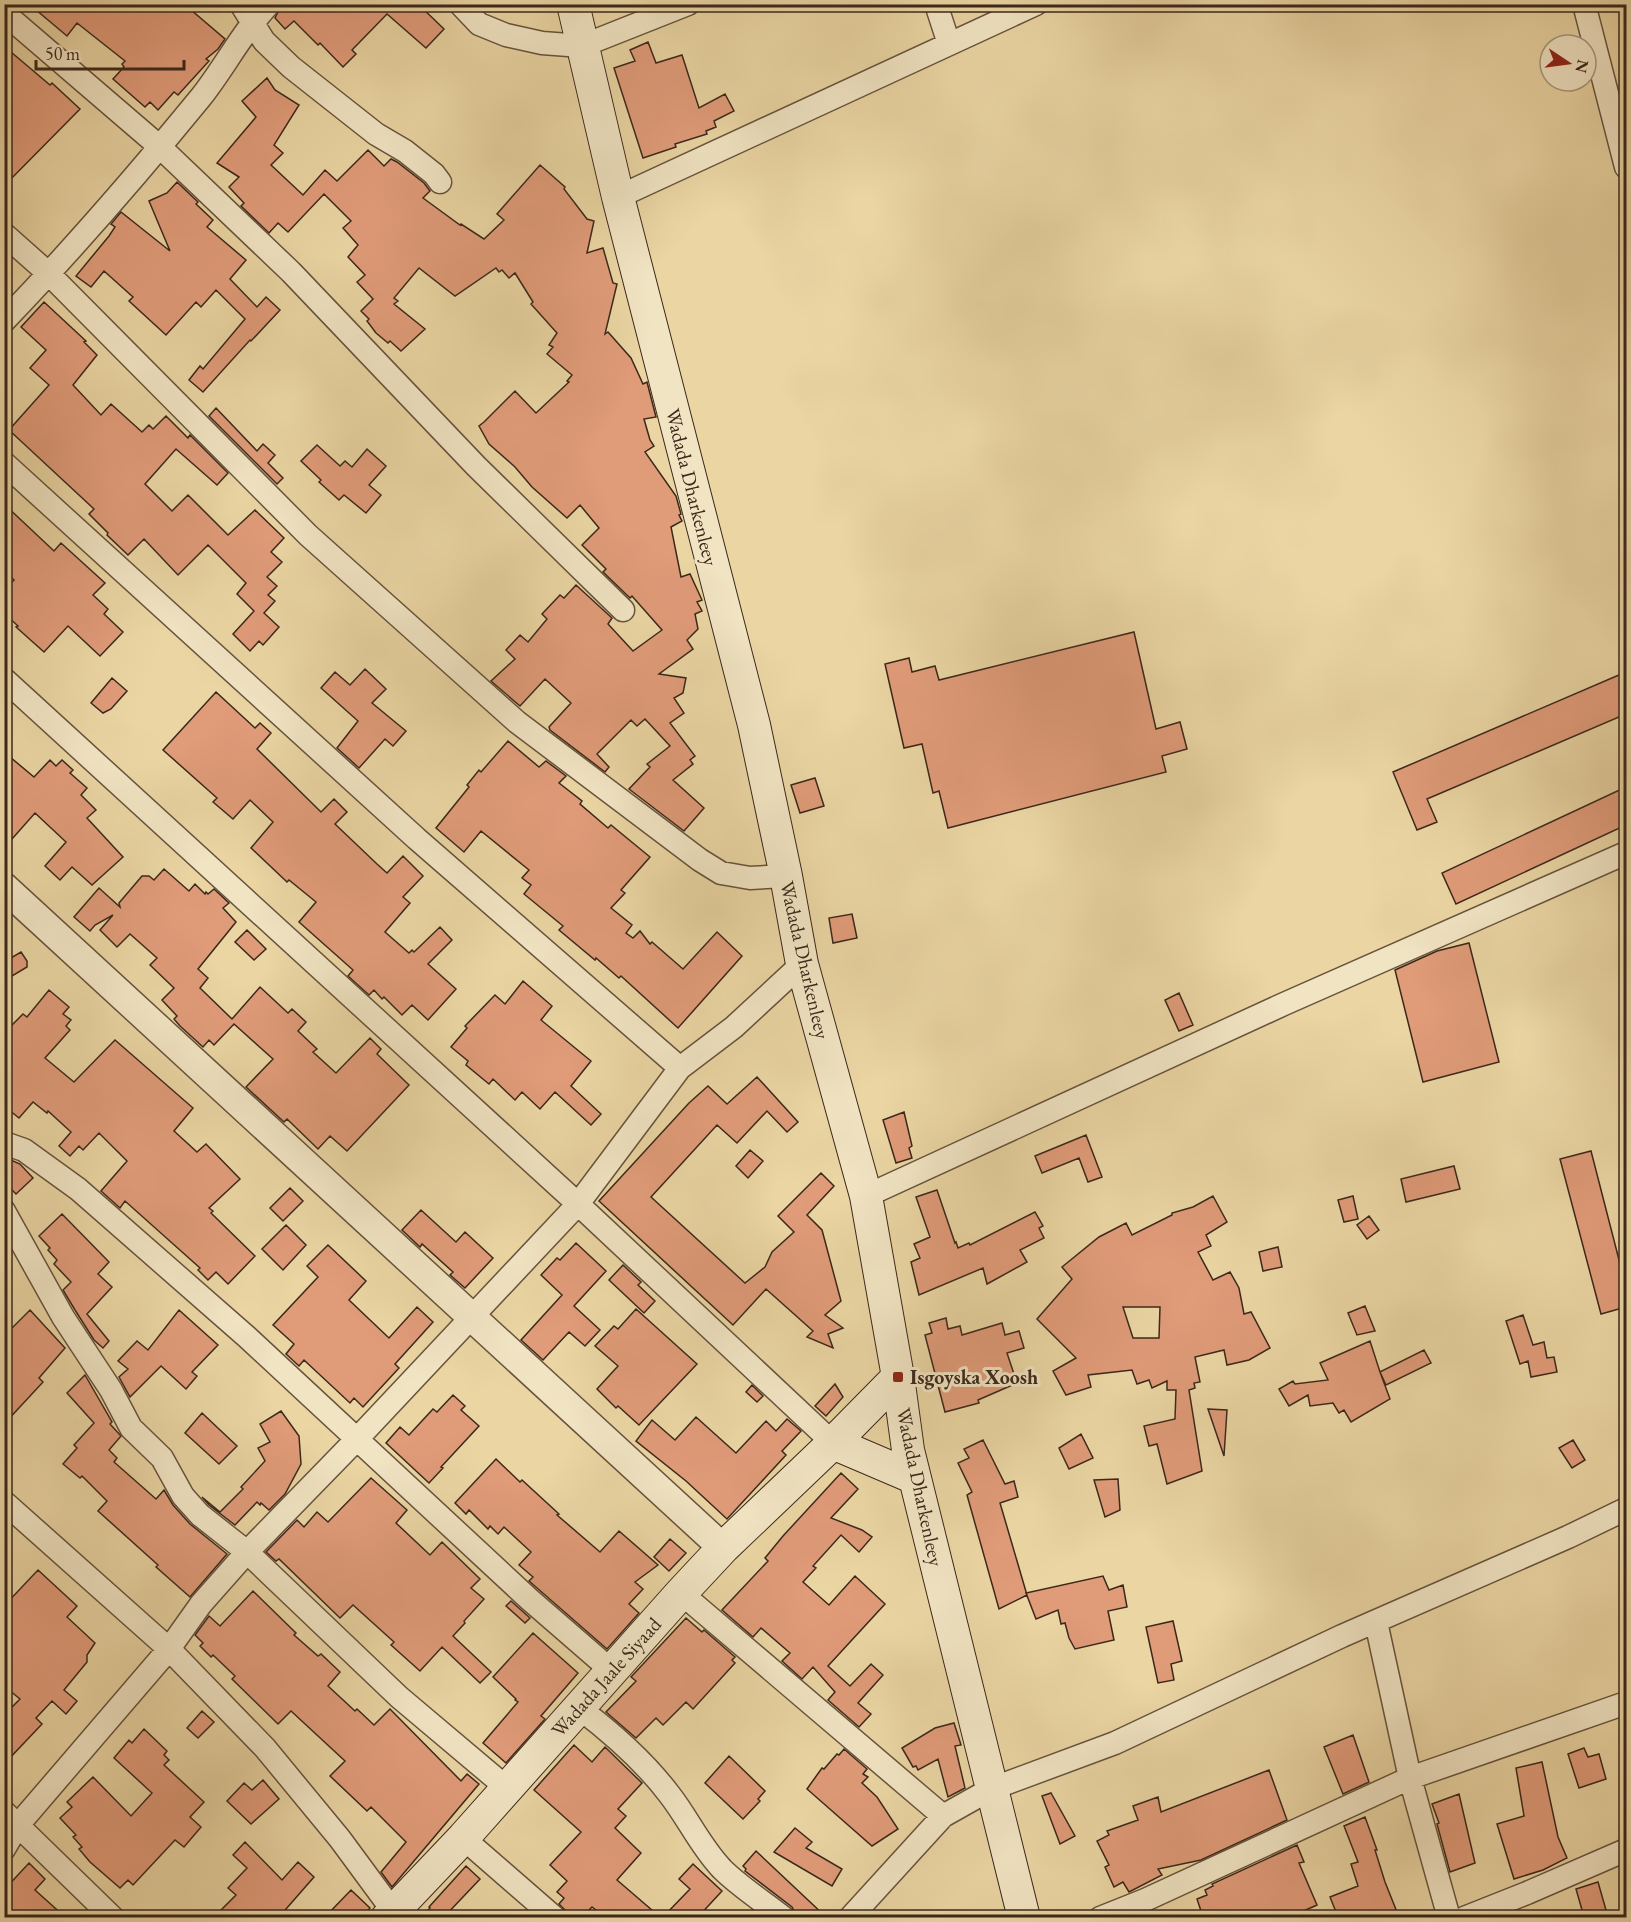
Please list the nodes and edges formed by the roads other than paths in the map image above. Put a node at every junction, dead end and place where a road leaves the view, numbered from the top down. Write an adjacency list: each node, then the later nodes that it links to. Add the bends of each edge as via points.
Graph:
1 (269, 4): 9 (street)
2 (460, 4): 11 (street, via 479,24 506,35)
3 (573, 4): 11 (main road, Wadada Dharkenleey)
4 (688, 4): 11 (street)
5 (936, 4): 10 (street)
6 (1036, 4): 10 (street)
7 (1584, 4): 13 (street)
8 (4, 13): 12 (street)
9 (246, 13): 12 (street, via 216,78); 14 (street, via 264,41 291,67 376,134 427,168)
10 (949, 44): 15 (street)
11 (582, 46): 15 (main road, Wadada Dharkenleey)
12 (160, 147): 17 (street); 20 (street, via 291,272 476,466)
13 (1626, 167)
14 (440, 182)
15 (618, 197): 23 (main road, Wadada Dharkenleey, via 754,724)
16 (4, 234): 17 (street)
17 (49, 274): 18 (street); 23 (street, via 308,535 517,722 721,873 750,878)
18 (4, 321)
19 (4, 463): 26 (street, via 417,839)
20 (623, 610)
21 (4, 679): 29 (street)
22 (1626, 853): 28 (street, via 1273,1009)
23 (786, 876): 25 (main road, Wadada Dharkenleey)
24 (4, 887): 31 (street)
25 (802, 964): 26 (street, via 734,1026); 28 (main road, Wadada Dharkenleey)
26 (680, 1068): 29 (street)
27 (4, 1143): 33 (street, via 24,1150 78,1189 247,1336)
28 (866, 1196): 32 (main road, Wadada Dharkenleey)
29 (578, 1204): 31 (street); 34 (street)
30 (4, 1211): 39 (street, via 131,1428 162,1458 183,1496 200,1515)
31 (471, 1316): 33 (street); 38 (street)
32 (898, 1377): 34 (main road, Wadada Jaale Siyaad); 35 (main road, Wadada Dharkenleey)
33 (357, 1439): 39 (street); 43 (street)
34 (833, 1443): 35 (main road); 38 (main road, Wadada Jaale Siyaad)
35 (915, 1478): 48 (main road, Wadada Dharkenleey)
36 (4, 1502): 42 (street)
37 (1626, 1509): 41 (street)
38 (723, 1548): 40 (main road, Wadada Jaale Siyaad)
39 (248, 1552): 42 (street, via 201,1604); 47 (street, via 399,1697)
40 (681, 1593): 43 (main road, Wadada Jaale Siyaad); 49 (street)
41 (1376, 1622): 46 (street); 48 (street, via 1115,1743)
42 (169, 1649): 50 (street); 54 (street, via 266,1748 340,1839)
43 (612, 1671): 45 (main road, Wadada Jaale Siyaad)
44 (1626, 1703): 46 (street)
45 (579, 1708): 47 (main road, Wadada Jaale Siyaad); 57 (street, via 611,1732 656,1777 723,1869)
46 (1410, 1778): 60 (street, via 1146,1900); 61 (street)
47 (507, 1788): 51 (main road, Wadada Jaale Siyaad)
48 (991, 1789): 49 (street); 59 (main road, Wadada Dharkenleey)
49 (943, 1816): 58 (street)
50 (11, 1819): 52 (street); 55 (street)
51 (463, 1838): 54 (main road, Wadada Jaale Siyaad); 56 (street)
52 (4, 1849)
53 (1626, 1850): 62 (street)
54 (390, 1914)
55 (113, 1917)
56 (555, 1917)
57 (784, 1917)
58 (850, 1917)
59 (1024, 1917)
60 (1100, 1917)
61 (1449, 1917)
62 (1464, 1917)

